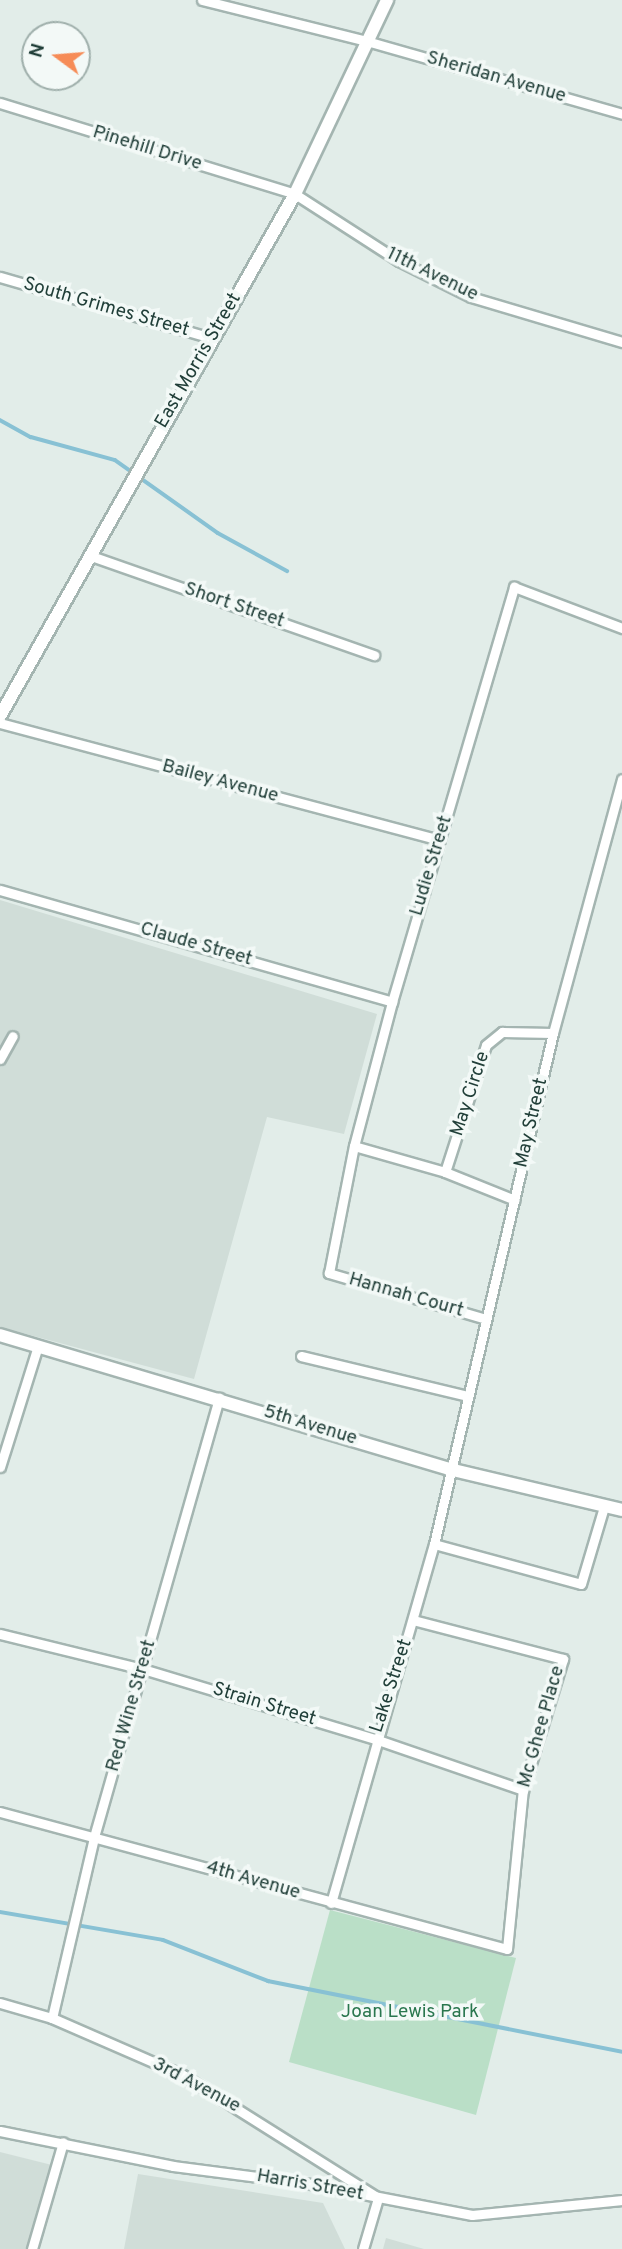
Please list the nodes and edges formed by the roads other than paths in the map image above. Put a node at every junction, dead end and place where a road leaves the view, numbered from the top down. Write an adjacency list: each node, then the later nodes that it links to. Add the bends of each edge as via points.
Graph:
1 (202, 0): 3 (street, Sheridan Avenue)
2 (387, 0): 3 (main road, East Morris Street)
3 (370, 41): 5 (street, Sheridan Avenue); 6 (main road, East Morris Street)
4 (0, 103): 6 (street, Pinehill Drive)
5 (622, 114)
6 (295, 194): 8 (main road, East Morris Street); 9 (street, 11th Avenue, via 399,261 471,297)
7 (0, 277): 8 (street, South Grimes Street)
8 (211, 338): 10 (main road, East Morris Street, via 109,521)
9 (622, 342)
10 (94, 557): 12 (street, Short Street); 13 (main road, East Morris Street)
11 (622, 628): 16 (street, Ludie Street, via 514,587)
12 (374, 655)
13 (0, 716)
14 (0, 723): 16 (street, Bailey Avenue)
15 (622, 779): 19 (street, May Street)
16 (440, 841): 18 (street, Ludie Street)
17 (0, 890): 18 (street, Claude Street)
18 (392, 1002): 22 (street, Ludie Street)
19 (553, 1033): 23 (street, May Circle, via 502,1032 486,1045); 24 (street, May Street)
20 (13, 1036): 21 (street)
21 (0, 1059)
22 (354, 1146): 23 (street); 25 (street, Hannah Court, via 329,1273)
23 (445, 1172): 24 (street)
24 (514, 1200): 25 (street, May Street)
25 (486, 1319): 29 (street, May Street)
26 (0, 1335): 27 (main road, 5th Avenue)
27 (38, 1346): 30 (main road, 5th Avenue); 31 (street)
28 (301, 1356): 29 (street)
29 (468, 1396): 32 (street, May Street)
30 (219, 1397): 32 (main road, 5th Avenue); 38 (street, Red Wine Street)
31 (0, 1466)
32 (449, 1469): 33 (main road, 5th Avenue); 35 (street, Lake Street)
33 (604, 1507): 34 (main road, 5th Avenue); 35 (street, via 581,1584)
34 (622, 1510)
35 (434, 1544): 36 (street, Lake Street)
36 (413, 1620): 39 (street, Lake Street); 40 (street, Mc Ghee Place, via 563,1659)
37 (0, 1634): 38 (street, Strain Street)
38 (143, 1669): 39 (street, Strain Street); 42 (street, Red Wine Street)
39 (375, 1739): 40 (street, Strain Street); 43 (street, Lake Street)
40 (523, 1790): 44 (street, Mc Ghee Place)
41 (0, 1812): 42 (street, 4th Avenue)
42 (94, 1837): 43 (street, 4th Avenue); 46 (street, Red Wine Street)
43 (331, 1903): 44 (street, 4th Avenue)
44 (507, 1950)
45 (0, 2003): 46 (street, 3rd Avenue)
46 (52, 2018): 49 (street, 3rd Avenue, via 183,2076)
47 (0, 2131): 48 (street, Harris Street)
48 (63, 2142): 49 (street, Harris Street, via 173,2166); 51 (street)
49 (378, 2198): 50 (street, Harris Street, via 472,2215); 52 (street)
50 (622, 2200)
51 (32, 2249)
52 (363, 2249)

